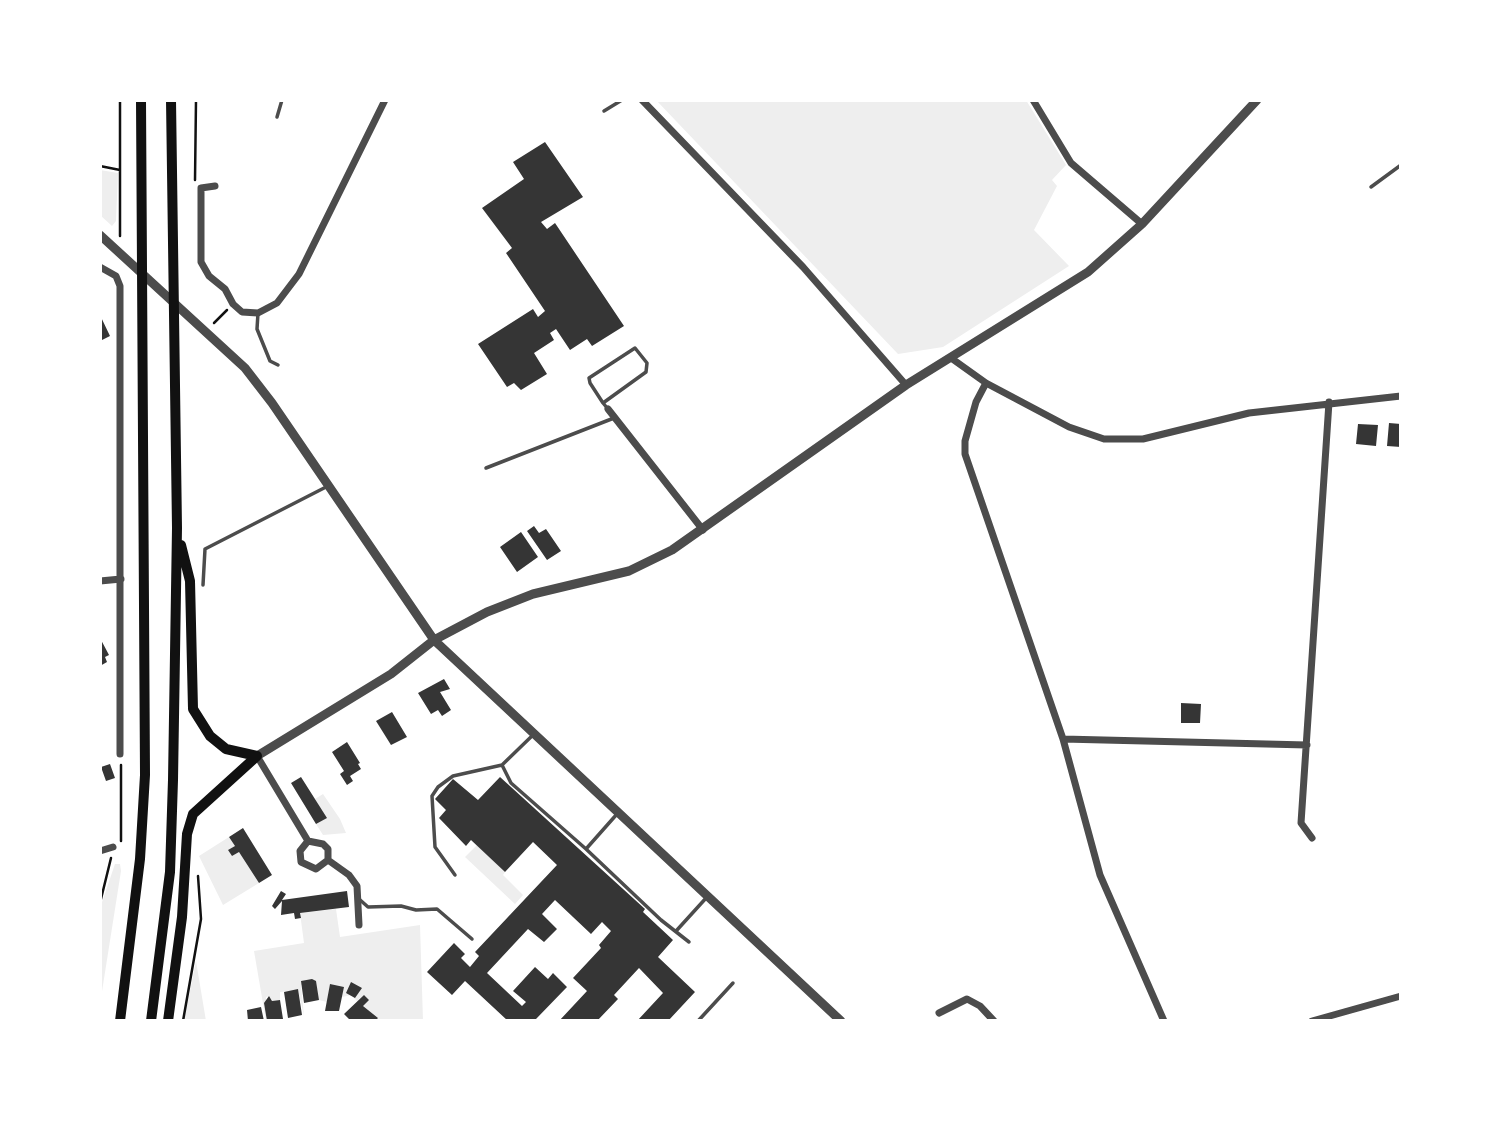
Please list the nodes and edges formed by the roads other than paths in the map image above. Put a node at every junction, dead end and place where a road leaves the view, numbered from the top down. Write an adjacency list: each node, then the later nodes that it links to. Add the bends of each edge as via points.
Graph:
1 (141, 100): 57 (highway, via 145,775 140,859)
2 (171, 100): 28 (highway)
3 (282, 100): 10 (lane)
4 (385, 100): 17 (street, via 299,274 277,303)
5 (622, 100): 9 (lane)
6 (642, 100): 21 (street, via 803,267)
7 (1033, 100): 14 (street, via 1072,163)
8 (1258, 100): 14 (street)
9 (604, 111)
10 (277, 117)
11 (1401, 165): 13 (lane)
12 (215, 186): 17 (street, via 201,188 201,262 233,304 242,312)
13 (1371, 187)
14 (1142, 224): 18 (street, via 1088,272)
15 (100, 235): 27 (street, via 245,368)
16 (100, 267): 30 (street, via 117,276 120,286)
17 (258, 313): 19 (lane, via 257,329 270,361)
18 (951, 358): 20 (street); 21 (street)
19 (278, 365)
20 (986, 383): 23 (street, via 1069,428 1123,441 1250,413); 35 (street, via 976,402 965,454)
21 (906, 385): 29 (street)
22 (1401, 396): 23 (street)
23 (1329, 402): 36 (street)
24 (605, 406): 24 (lane, via 589,378 635,348 647,363 646,372); 25 (street)
25 (614, 418): 26 (lane); 29 (street)
26 (486, 468)
27 (328, 486): 32 (lane, via 205,549); 33 (street)
28 (177, 528): 38 (highway, via 190,581 193,709 210,736 226,750); 58 (highway, via 170,873)
29 (703, 530): 33 (street, via 629,571 533,594)
30 (121, 579): 31 (street); 37 (street)
31 (100, 581)
32 (203, 586)
33 (434, 640): 34 (street); 38 (street, via 391,674)
34 (535, 733): 39 (lane); 40 (street)
35 (1063, 738): 36 (street); 63 (street, via 1100,875)
36 (1307, 744): 41 (street, via 1301,822)
37 (120, 754)
38 (257, 756): 42 (street); 59 (highway, via 193,814 187,834)
39 (502, 765): 44 (lane, via 511,783); 47 (lane, via 453,776 432,796 435,847)
40 (619, 812): 44 (lane); 48 (street)
41 (1312, 838)
42 (309, 841): 46 (street, via 323,844); 46 (street, via 300,851 301,863 317,869)
43 (113, 847): 45 (street)
44 (586, 849): 51 (lane)
45 (100, 851)
46 (328, 860): 49 (street, via 349,875)
47 (455, 875)
48 (707, 897): 51 (lane); 61 (street)
49 (359, 899): 50 (street); 52 (lane, via 368,907 437,909)
50 (359, 925)
51 (677, 930): 53 (lane)
52 (472, 939)
53 (689, 942)
54 (733, 983): 60 (lane)
55 (1401, 996): 64 (street)
56 (939, 1013): 62 (street, via 967,999)
57 (120, 1021)
58 (151, 1021)
59 (168, 1021)
60 (698, 1021)
61 (841, 1021)
62 (994, 1021)
63 (1164, 1021)
64 (1312, 1021)

